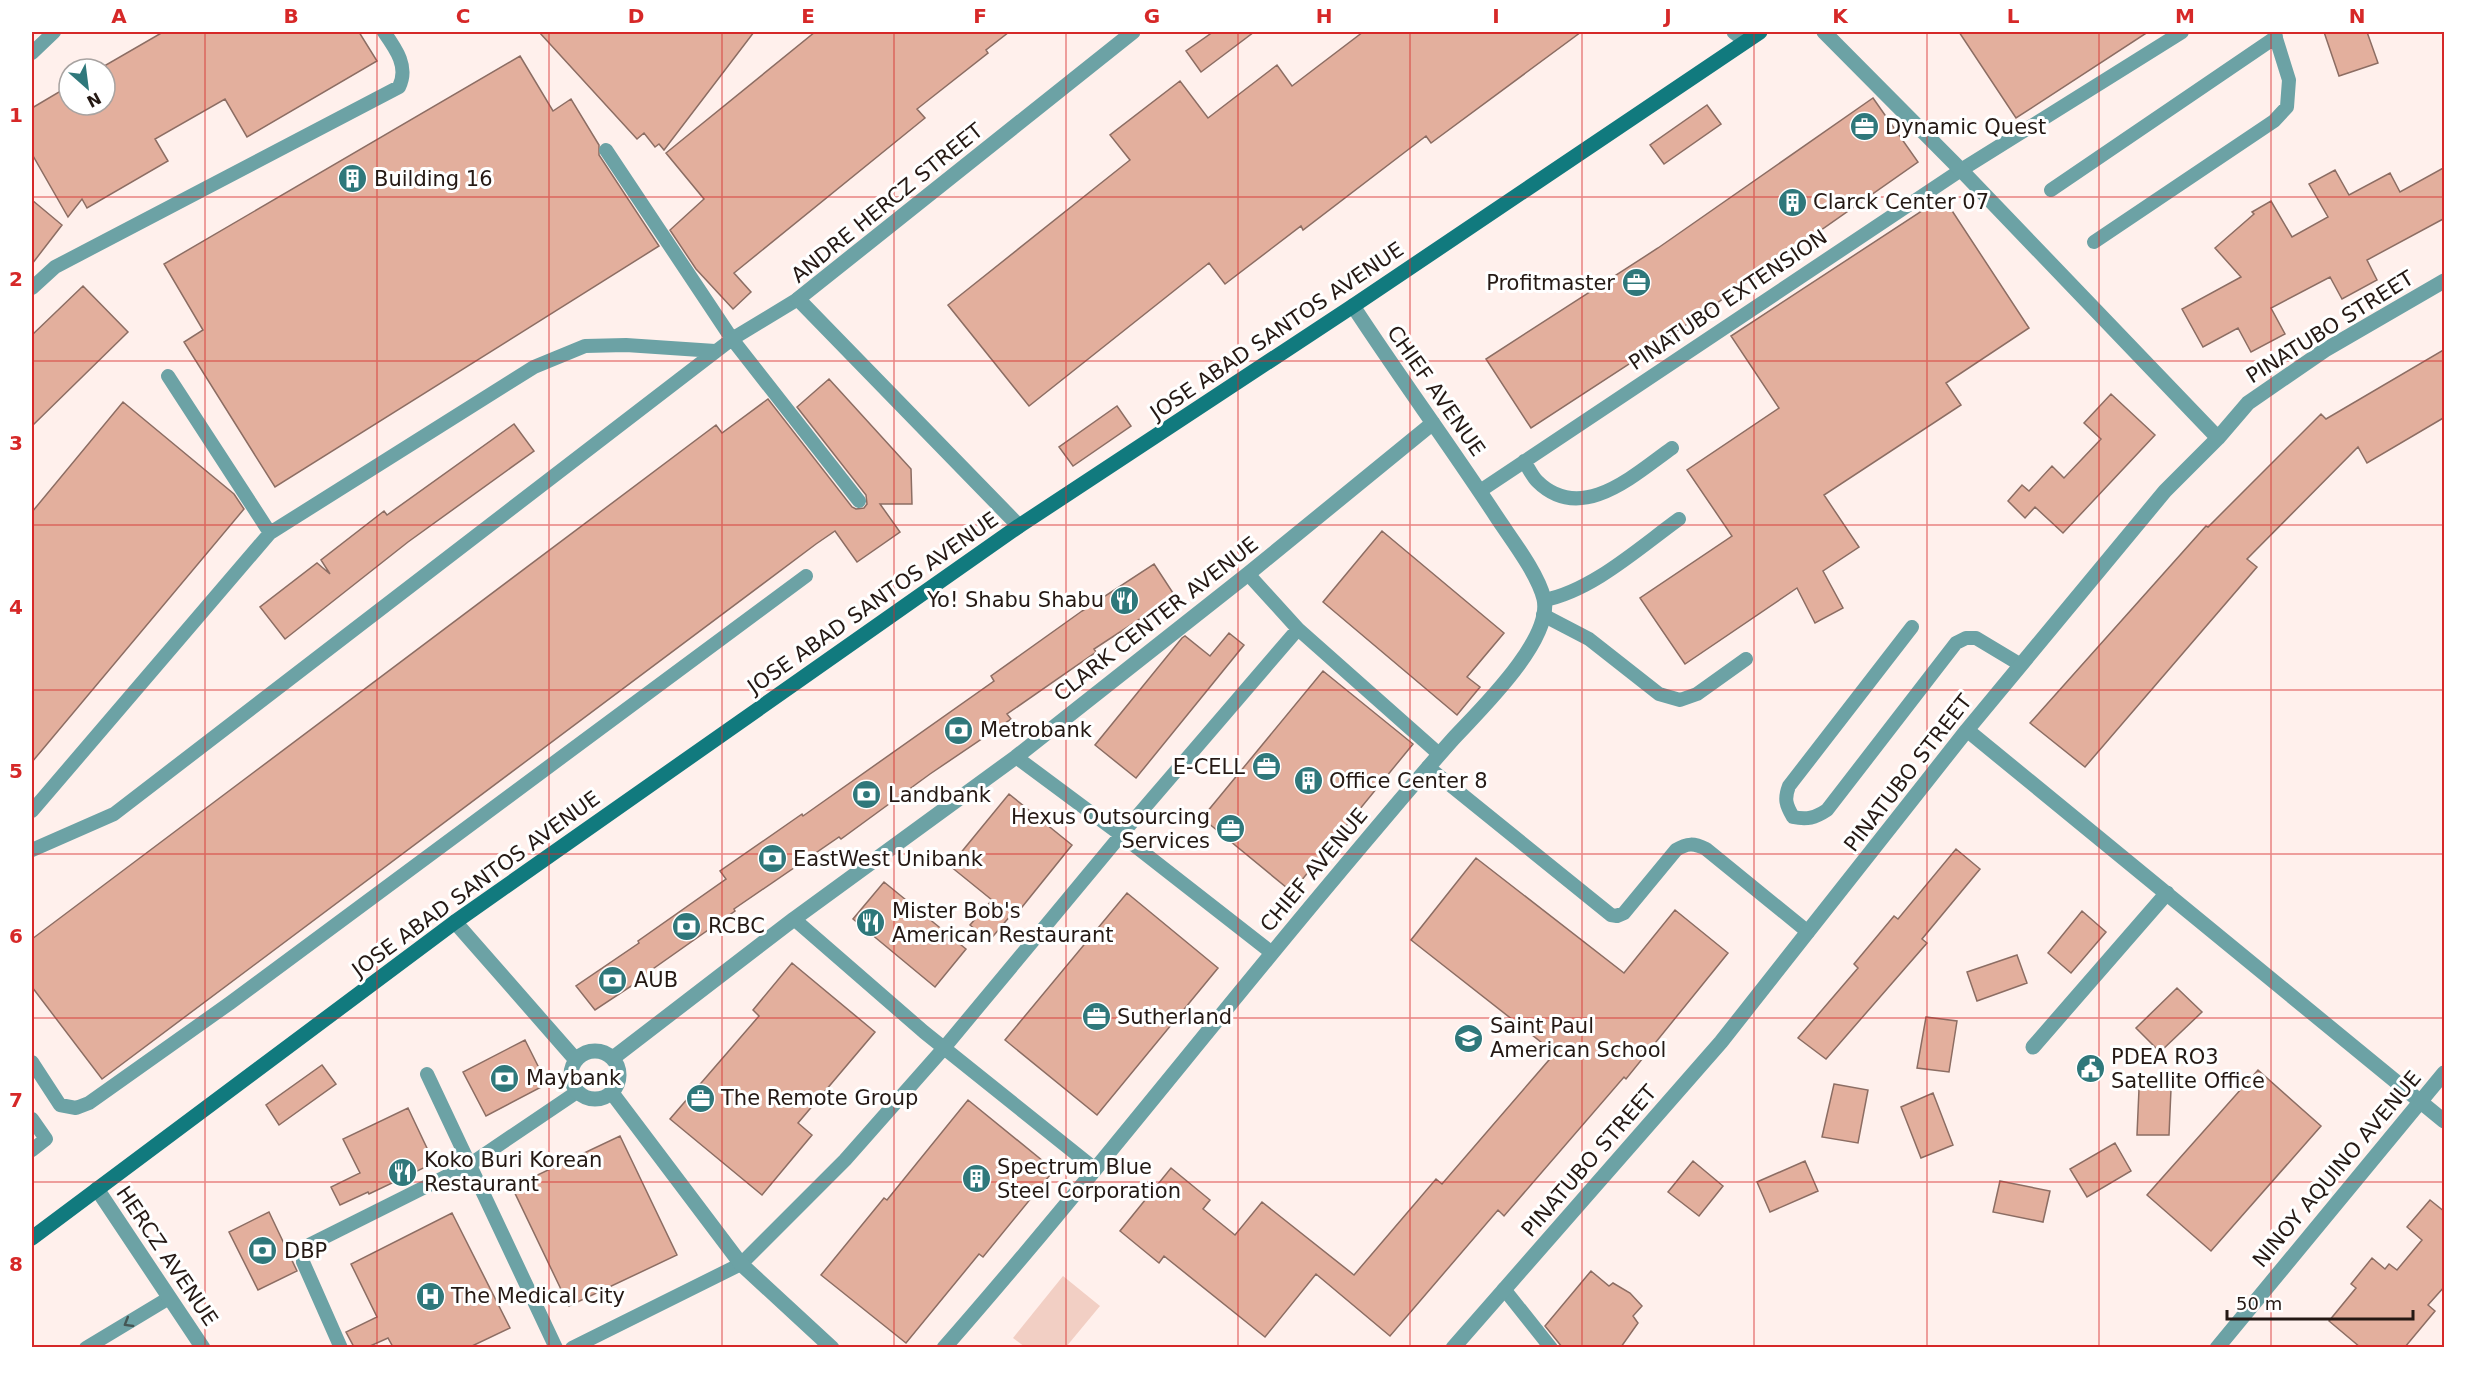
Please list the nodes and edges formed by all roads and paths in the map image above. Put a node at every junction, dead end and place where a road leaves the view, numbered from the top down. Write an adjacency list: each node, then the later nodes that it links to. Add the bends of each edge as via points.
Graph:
1 (54, 32): 10 (lane)
2 (384, 32): 16 (lane, via 403,66 405,76 399,87 55,267)
3 (1133, 32): 17 (street, ANDRE HERCZ STREET)
4 (1734, 32): 9 (street)
5 (1760, 32): 9 (main road, JOSE ABAD SANTOS AVENUE)
6 (1824, 32): 12 (street)
7 (2182, 32): 12 (lane, PINATUBO EXTENSION)
8 (2275, 34): 13 (lane); 14 (lane, via 2289,80 2287,107 2274,121)
9 (1746, 41): 18 (main road, JOSE ABAD SANTOS AVENUE)
10 (32, 53)
11 (606, 150): 19 (lane)
12 (1961, 170): 23 (street); 25 (lane, PINATUBO EXTENSION)
13 (2051, 190)
14 (2094, 242)
15 (2445, 281): 23 (street, PINATUBO STREET, via 2325,350 2248,403)
16 (32, 288)
17 (798, 299): 19 (lane); 29 (street, ANDRE HERCZ STREET)
18 (1353, 306): 22 (street, CHIEF AVENUE); 29 (main road, JOSE ABAD SANTOS AVENUE)
19 (732, 339): 20 (lane); 27 (lane)
20 (715, 351): 30 (lane, via 585,346 534,367); 44 (lane, via 114,814)
21 (168, 376): 30 (lane)
22 (1433, 423): 26 (street, CHIEF AVENUE); 31 (street, CLARK CENTER AVENUE)
23 (2218, 438): 37 (street, PINATUBO STREET, via 2166,491)
24 (1672, 448): 25 (lane, via 1616,487 1586,499 1574,500 1550,490 1536,480)
25 (1524, 461): 26 (lane, PINATUBO EXTENSION)
26 (1480, 491): 33 (street, CHIEF AVENUE, via 1530,567)
27 (859, 501)
28 (1679, 519): 33 (lane, via 1591,581)
29 (1019, 526): 47 (main road, JOSE ABAD SANTOS AVENUE)
30 (270, 533): 42 (lane)
31 (1248, 574): 35 (lane); 40 (street, CLARK CENTER AVENUE)
32 (806, 576): 54 (lane, via 240,996 89,1103 76,1108 60,1105)
33 (1544, 607): 36 (lane, via 1659,694 1680,700 1697,694); 39 (street, CHIEF AVENUE, via 1530,649 1518,668)
34 (1912, 627): 37 (lane, via 1789,786 1785,796 1792,817 1805,820 1827,810 1956,644 1976,638)
35 (1298, 630): 39 (lane); 43 (lane)
36 (1746, 659)
37 (2021, 665): 38 (street, PINATUBO STREET)
38 (1967, 730): 45 (street); 48 (street, PINATUBO STREET)
39 (1439, 754): 41 (street, CHIEF AVENUE)
40 (1016, 757): 43 (lane); 46 (street, CLARK CENTER AVENUE)
41 (1428, 767): 48 (lane, via 1611,915 1624,913 1676,850 1696,844); 49 (street, CHIEF AVENUE)
42 (32, 811)
43 (1121, 835): 49 (lane); 51 (lane)
44 (32, 850)
45 (2167, 892): 50 (street); 59 (street)
46 (794, 919): 51 (lane); 52 (street, CLARK CENTER AVENUE)
47 (455, 922): 53 (street); 65 (main road, JOSE ABAD SANTOS AVENUE)
48 (1808, 932): 68 (street, PINATUBO STREET, via 1721,1042)
49 (1272, 953): 64 (street, CHIEF AVENUE)
50 (2033, 1047)
51 (944, 1048): 64 (lane); 67 (lane, via 845,1160)
52 (613, 1058): 53 (street, via 598,1050); 58 (street, via 620,1079)
53 (576, 1060): 57 (street, via 571,1076)
54 (32, 1062)
55 (2445, 1073): 59 (street, NINOY AQUINO AVENUE)
56 (428, 1074): 63 (lane)
57 (577, 1092): 58 (street, via 591,1099); 63 (lane)
58 (612, 1092): 67 (street)
59 (2421, 1101): 61 (street); 79 (street, NINOY AQUINO AVENUE)
60 (32, 1119): 62 (lane, via 46,1139)
61 (2445, 1121)
62 (32, 1150)
63 (469, 1165): 70 (lane, via 304,1251 303,1262); 73 (lane)
64 (1095, 1169): 76 (street, CHIEF AVENUE)
65 (97, 1189): 66 (main road, JOSE ABAD SANTOS AVENUE); 69 (street, HERCZ AVENUE)
66 (32, 1239)
67 (741, 1264): 74 (lane); 75 (street)
68 (1504, 1289): 77 (street, PINATUBO STREET); 78 (lane)
69 (170, 1298): 71 (lane, one-way to 71); 72 (street, HERCZ AVENUE)
70 (336, 1346)
71 (86, 1347)
72 (203, 1347)
73 (556, 1347)
74 (572, 1347)
75 (832, 1347)
76 (944, 1347)
77 (1453, 1347)
78 (1551, 1347)
79 (2217, 1347)

